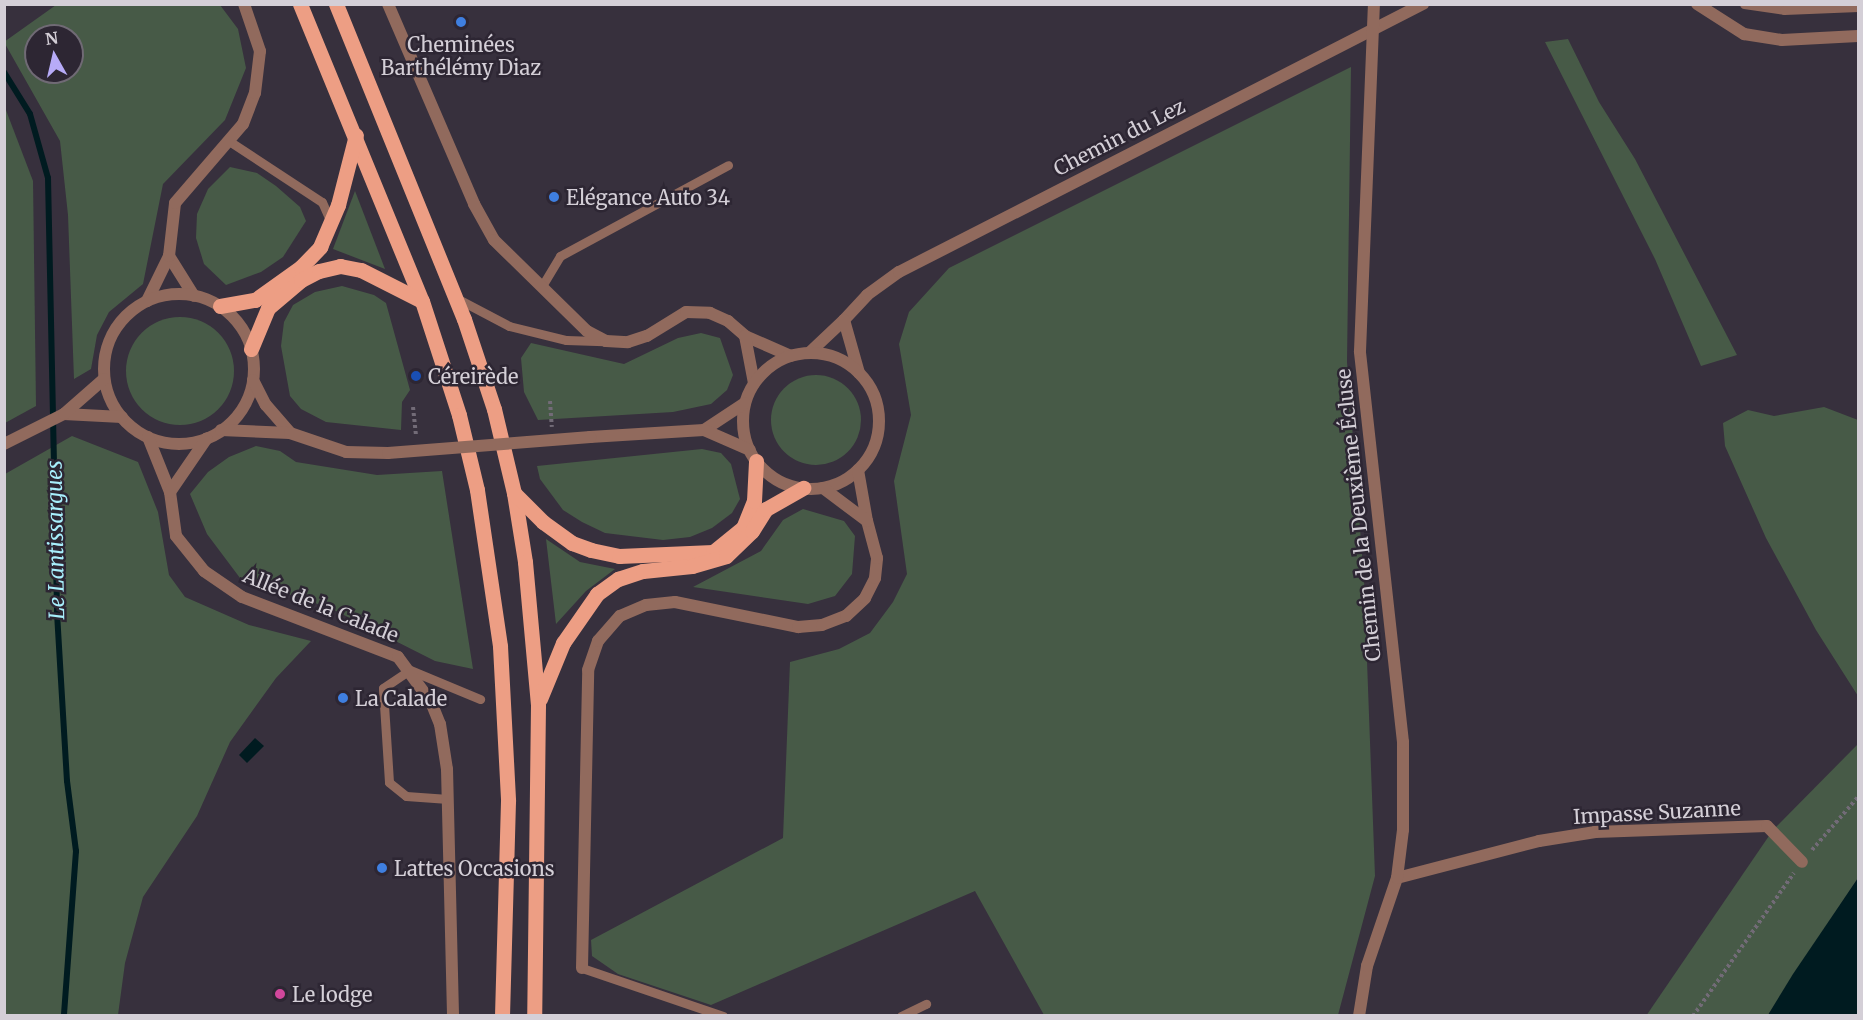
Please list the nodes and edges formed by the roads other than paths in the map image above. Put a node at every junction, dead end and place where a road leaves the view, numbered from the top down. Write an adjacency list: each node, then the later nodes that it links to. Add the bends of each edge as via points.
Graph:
1 (244, 4): 13 (street, via 256,35 260,74 247,117)
2 (300, 4): 12 (main road)
3 (336, 4): 19 (main road)
4 (388, 4): 17 (street, via 474,204 494,240)
5 (1374, 4): 10 (street, Chemin de la Deuxième Écluse)
6 (1423, 4): 10 (street, Chemin du Lez)
7 (1697, 4): 11 (street, via 1744,34 1782,40)
8 (1744, 4): 9 (lane, via 1784,10)
9 (1858, 7)
10 (1370, 33): 23 (street, Chemin du Lez, via 899,272 867,295); 54 (street, Chemin de la Deuxième Écluse, via 1360,351 1403,742 1403,830)
11 (1858, 36)
12 (356, 135): 15 (main road); 21 (main road)
13 (229, 141): 15 (lane, via 322,202); 16 (street, via 176,203)
14 (728, 165): 17 (lane, via 560,256)
15 (332, 222): 22 (main road, via 320,247 301,267 255,300)
16 (169, 255): 18 (street); 20 (street)
17 (542, 286): 25 (street, via 587,331)
18 (194, 296): 20 (street, via 170,294); 22 (street)
19 (456, 298): 25 (lane, via 509,326 566,340); 47 (main road, via 494,409)
20 (147, 301): 30 (street, via 131,311 114,333 104,360)
21 (422, 301): 26 (main road, via 361,270 340,266 301,280 268,308); 58 (main road, via 459,416 492,570 508,801)
22 (220, 306): 26 (street, via 240,325)
23 (844, 321): 27 (street, Chemin du Lez); 29 (street)
24 (745, 336): 25 (street, via 728,321 710,313 686,312 647,336 628,342); 28 (street); 32 (street)
25 (606, 341)
26 (251, 349): 31 (street)
27 (809, 353): 28 (street); 29 (street, via 836,358)
28 (791, 356): 32 (street)
29 (859, 372): 43 (street, via 872,390 878,432 871,452)
30 (104, 379): 34 (street); 35 (street)
31 (253, 380): 36 (street, via 242,408); 38 (street, via 266,405)
32 (754, 383): 33 (street)
33 (746, 403): 37 (street); 42 (street, via 744,435)
34 (64, 414): 35 (street); 41 (street)
35 (122, 417): 39 (street)
36 (221, 430): 38 (street); 40 (street)
37 (704, 430): 38 (street, bridge, via 388,453 346,452); 42 (street)
38 (290, 433)
39 (148, 437): 40 (street, via 178,443); 46 (street, Allée de la Calade)
40 (207, 438): 46 (street)
41 (4, 444)
42 (753, 455): 44 (street, via 769,474); 47 (main road, via 754,501 743,528 713,552 619,556 591,550 562,536)
43 (858, 470): 45 (street); 48 (street)
44 (803, 488): 45 (street); 51 (main road, via 766,509 752,531 726,556 692,566 643,571 618,579 597,594 563,643)
45 (823, 488): 48 (street)
46 (170, 492): 49 (street, Allée de la Calade, via 176,536 204,571 242,597 398,657)
47 (514, 494): 51 (main road, via 525,562)
48 (867, 521): 55 (street, via 877,558 874,578 865,598 846,616 822,625 798,627 675,603 646,604 620,616 598,641 588,670)
49 (410, 670): 50 (lane); 52 (street, Allée de la Calade, via 440,724); 52 (lane, via 383,688 389,782 406,796)
50 (480, 699)
51 (538, 705): 59 (main road)
52 (448, 799): 57 (street, Allée de la Calade)
53 (1802, 862): 54 (street, Impasse Suzanne, via 1767,826 1595,832 1539,841)
54 (1397, 878): 62 (street, Chemin de la Deuxième Écluse, via 1367,966)
55 (582, 968): 60 (lane)
56 (926, 1004): 61 (lane)
57 (453, 1016)
58 (502, 1016)
59 (534, 1016)
60 (723, 1016)
61 (901, 1016)
62 (1359, 1016)

